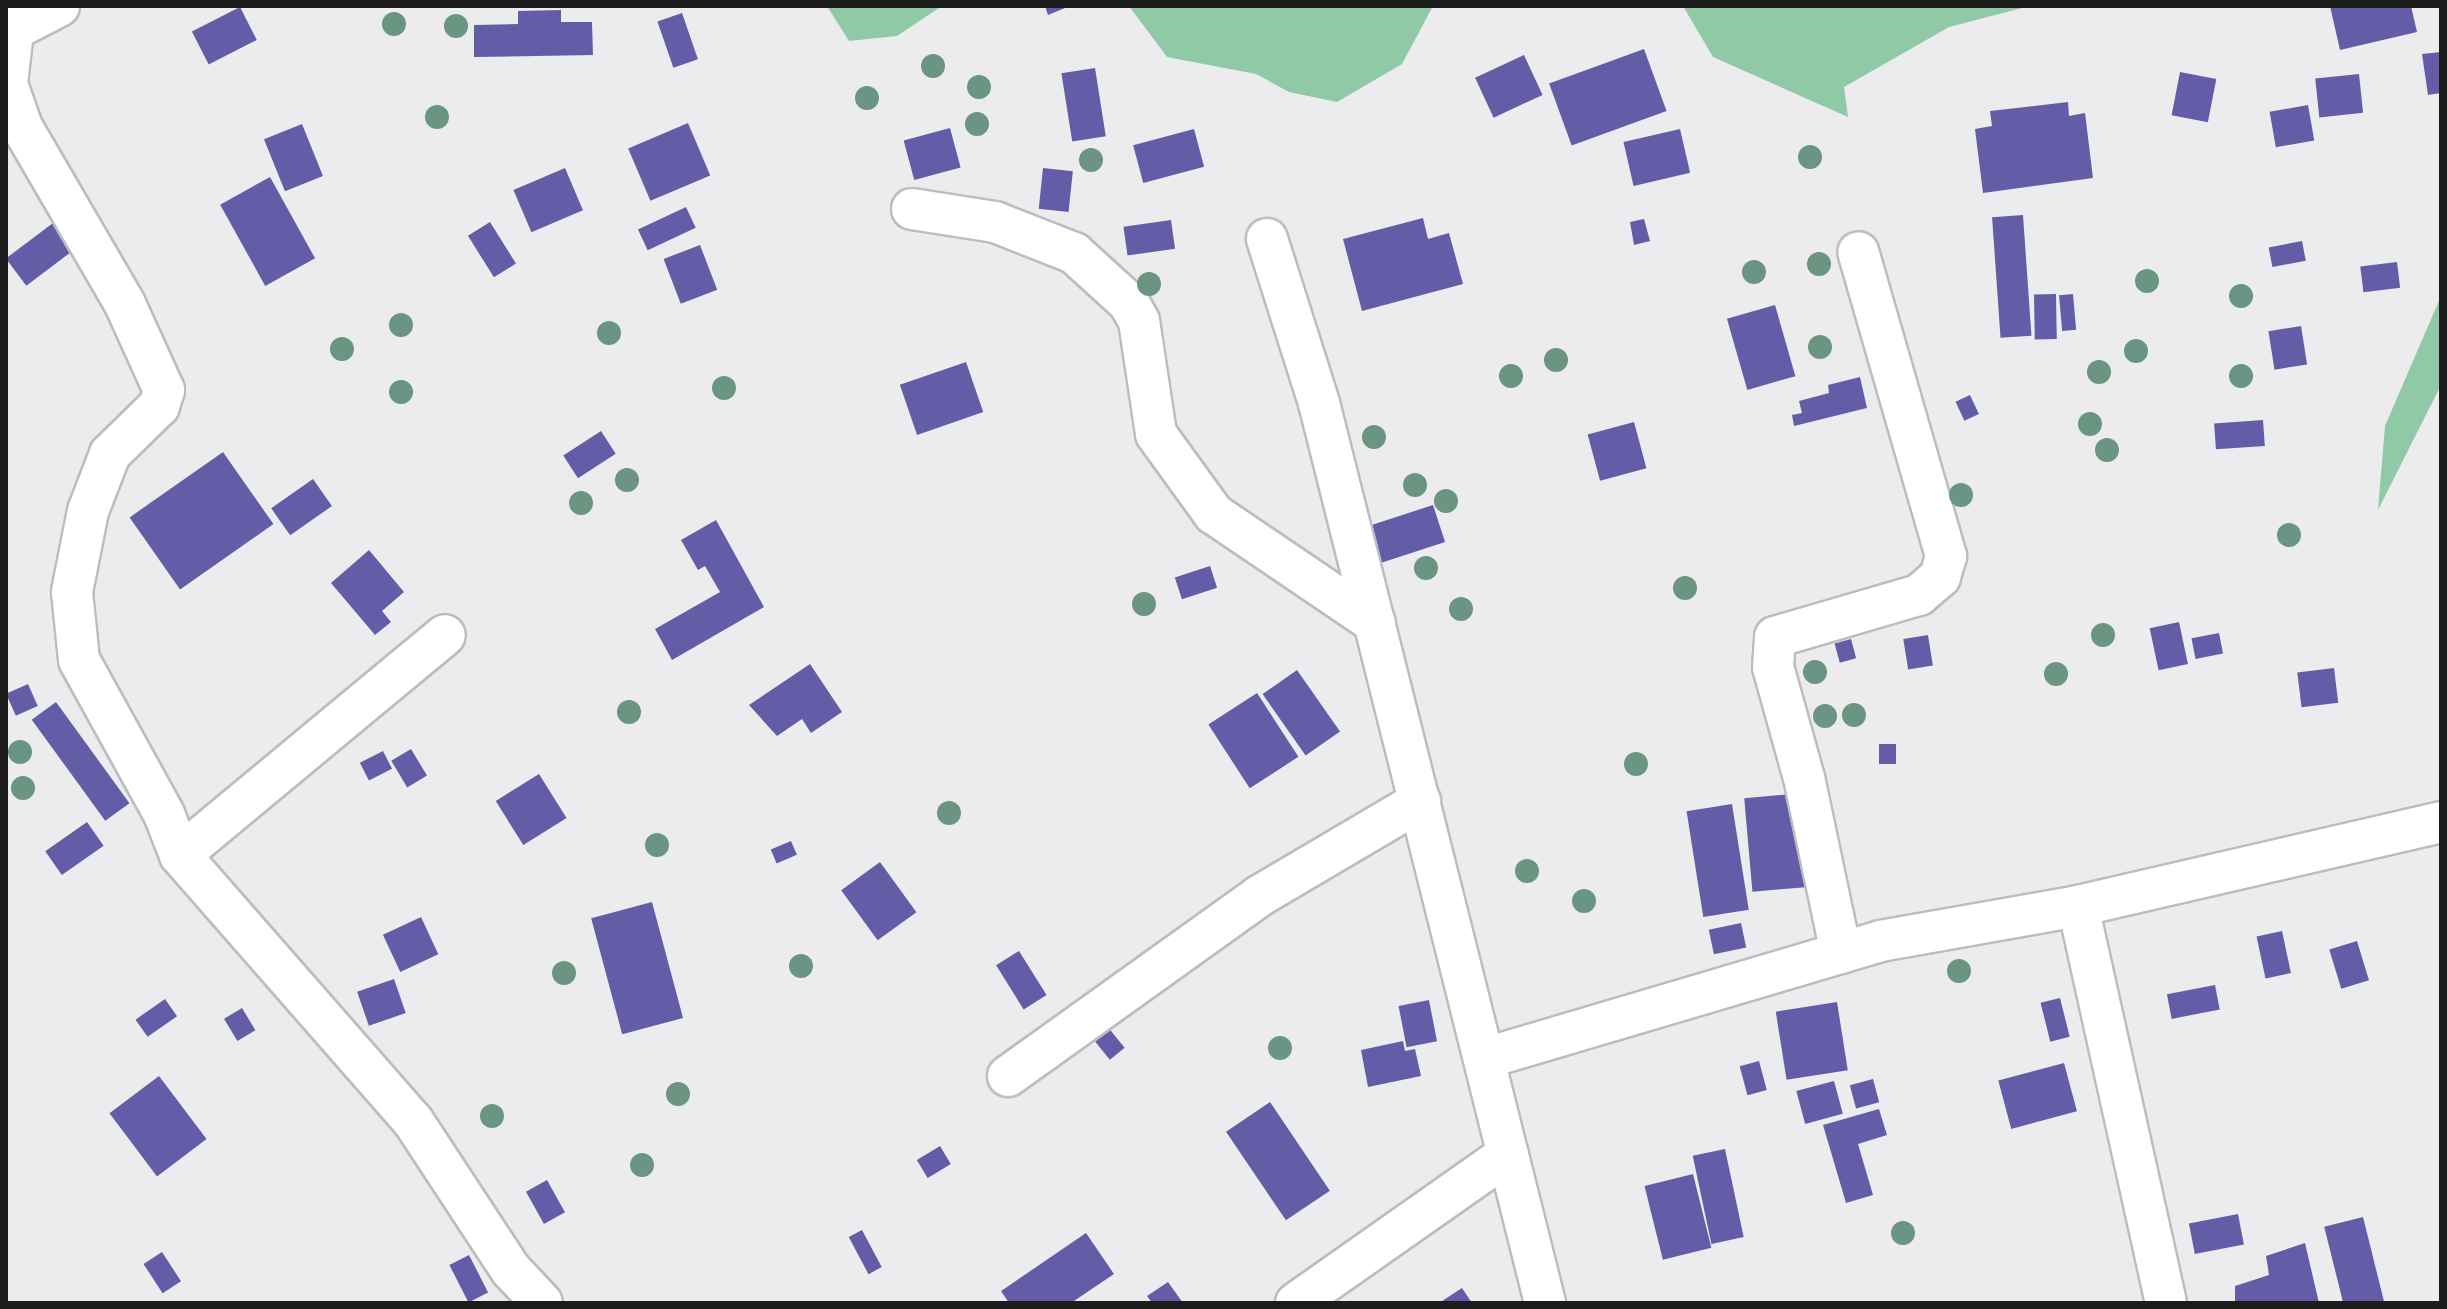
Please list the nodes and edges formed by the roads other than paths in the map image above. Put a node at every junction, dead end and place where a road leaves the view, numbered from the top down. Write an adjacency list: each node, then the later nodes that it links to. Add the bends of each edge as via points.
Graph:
1 (59, 6): 2 (street)
2 (10, 24): 10 (street, via 7,84 22,127 124,302 164,390 159,406 110,454 88,511 72,592 79,660 164,814)
3 (912, 209): 6 (street, via 995,222 1074,253 1129,303 1139,321 1156,434 1214,514)
4 (1267, 239): 6 (street, via 1319,403)
5 (1858, 252): 12 (street, via 1946,556 1940,577 1919,595 1775,637 1773,667 1804,778)
6 (1375, 623): 8 (street)
7 (445, 635): 10 (street)
8 (1420, 801): 13 (street); 14 (street, via 1259,896)
9 (2441, 822): 11 (street)
10 (180, 855): 16 (street, via 413,1121 511,1270)
11 (2078, 906): 12 (street); 19 (street)
12 (1841, 953): 13 (street)
13 (1486, 1058): 15 (street)
14 (1008, 1076)
15 (1508, 1154): 17 (street); 18 (street)
16 (542, 1303)
17 (1296, 1303)
18 (1545, 1303)
19 (2166, 1303)

